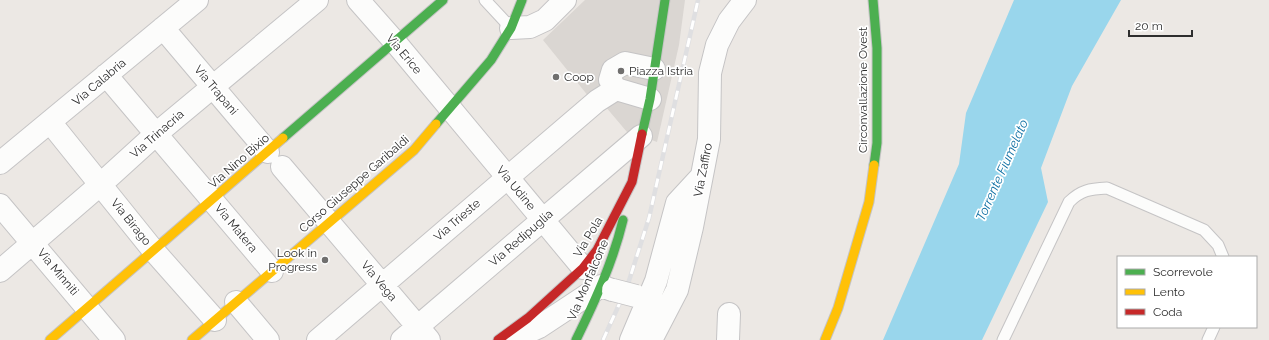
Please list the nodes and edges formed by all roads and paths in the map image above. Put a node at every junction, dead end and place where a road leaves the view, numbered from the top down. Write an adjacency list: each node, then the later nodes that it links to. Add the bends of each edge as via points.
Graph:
1 (197, 0): 11 (street, Via Calabria)
2 (317, 0): 16 (street, Via Trinacria)
3 (358, 0): 13 (street, Via Erice)
4 (443, 0): 13 (street, Via Nino Bixio)
5 (485, 0): 12 (lane)
6 (522, 0): 12 (street, Corso Giuseppe Garibaldi)
7 (565, 0): 12 (street, via 545,20 530,27)
8 (665, 0): 14 (street, Via Pola)
9 (745, 0): 25 (street, Via Zaffiro, via 729,21 717,45 710,74 709,139)
10 (873, 0): 58 (street, Circonvallazione Ovest, via 877,48 878,143 870,195 838,308)
11 (163, 28): 15 (street, Via Calabria); 16 (street, Via Trapani)
12 (511, 28): 19 (street, Corso Giuseppe Garibaldi, via 491,60)
13 (395, 42): 19 (street, Via Erice); 23 (street, Via Nino Bixio)
14 (654, 69): 17 (street, via 625,63 613,70 610,80); 18 (street, Via Pola)
15 (106, 76): 20 (street, Via Calabria); 21 (street, Via Matera)
16 (213, 87): 21 (street, Via Trinacria); 23 (street, Via Trapani)
17 (616, 90): 18 (street); 26 (street, Via Trieste, via 597,101)
18 (650, 99): 22 (street, Via Pola)
19 (449, 108): 26 (street, Via Udine); 32 (street, Corso Giuseppe Garibaldi, via 414,150)
20 (50, 122): 24 (street, Via Calabria); 28 (street, Via Birago)
21 (156, 134): 28 (street, Via Trinacria); 29 (street, Via Matera)
22 (641, 136): 27 (street, Via Pola); 31 (street, Via Redipuglia)
23 (275, 159): 29 (street, Via Nino Bixio); 32 (street, Via Trapani)
24 (0, 163)
25 (702, 176): 41 (street, via 677,203 656,282); 56 (street, Via Zaffiro, via 677,290)
26 (507, 177): 31 (street, Via Udine); 39 (street, Via Trieste)
27 (632, 182): 36 (street, Via Pola, via 597,250); 40 (street, Via Monfalcone)
28 (101, 184): 33 (street, Via Trinacria); 34 (street, Via Birago)
29 (212, 200): 34 (street, Via Nino Bixio); 38 (street, Via Matera)
30 (0, 205): 33 (street, Via Minniti)
31 (542, 220): 36 (street, Via Udine); 47 (street, Via Redipuglia)
32 (329, 223): 38 (street, Corso Giuseppe Garibaldi); 39 (street, Via Vega)
33 (33, 242): 37 (street, Via Trinacria); 43 (street, Via Minniti)
34 (153, 250): 43 (street, Via Nino Bixio); 45 (street, Via Birago)
35 (1223, 256): 59 (lane, via 1218,245 1204,230 1107,188 1091,189 1078,194 1069,202)
36 (583, 268): 48 (street, Via Pola)
37 (0, 271)
38 (272, 271): 42 (street, Corso Giuseppe Garibaldi)
39 (382, 285): 47 (street, Via Vega); 53 (street, Via Trieste)
40 (607, 288): 41 (street, bridge); 48 (street, via 539,328); 54 (street, Via Monfalcone)
41 (642, 298): 55 (street)
42 (236, 302): 45 (street, Corso Giuseppe Garibaldi); 52 (street)
43 (88, 308): 49 (street, Via Nino Bixio); 50 (street, Via Minniti)
44 (729, 314): 57 (street)
45 (215, 320): 51 (street, Corso Giuseppe Garibaldi)
46 (1214, 328): 60 (lane)
47 (416, 336)
48 (512, 337)
49 (50, 340)
50 (114, 340)
51 (192, 340)
52 (268, 340)
53 (318, 340)
54 (576, 340)
55 (631, 340)
56 (651, 340)
57 (728, 340)
58 (825, 340)
59 (1003, 340)
60 (1208, 340)

